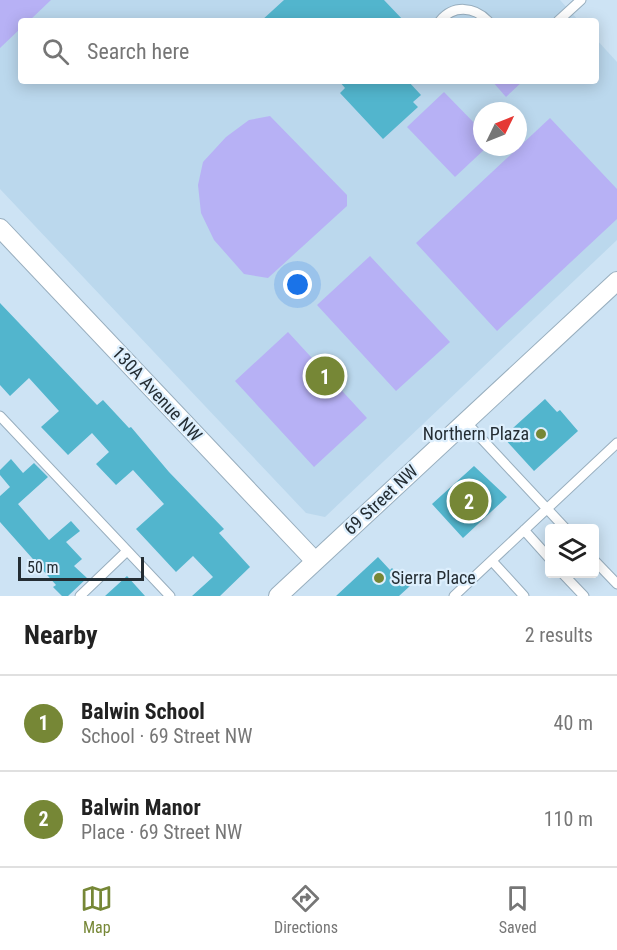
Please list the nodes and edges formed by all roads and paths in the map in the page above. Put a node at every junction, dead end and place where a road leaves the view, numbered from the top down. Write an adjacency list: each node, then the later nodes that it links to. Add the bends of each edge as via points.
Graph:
1 (581, 0): 4 (lane)
2 (444, 18): 3 (lane, via 467,9)
3 (484, 18)
4 (561, 18)
5 (0, 228): 15 (street, 130A Avenue NW)
6 (617, 281): 8 (street, 69 Street NW)
7 (0, 416): 13 (lane)
8 (466, 422): 10 (lane); 15 (street, 69 Street NW)
9 (617, 443): 10 (lane)
10 (547, 509): 11 (lane); 12 (lane)
11 (562, 524)
12 (524, 530): 14 (lane); 16 (lane)
13 (128, 551): 20 (lane); 21 (lane)
14 (545, 554)
15 (315, 561): 22 (street, 69 Street NW)
16 (492, 561): 23 (lane); 24 (lane)
17 (599, 565): 19 (lane)
18 (568, 578): 25 (lane)
19 (617, 584)
20 (80, 596)
21 (170, 596)
22 (278, 596)
23 (454, 596)
24 (524, 596)
25 (584, 596)

